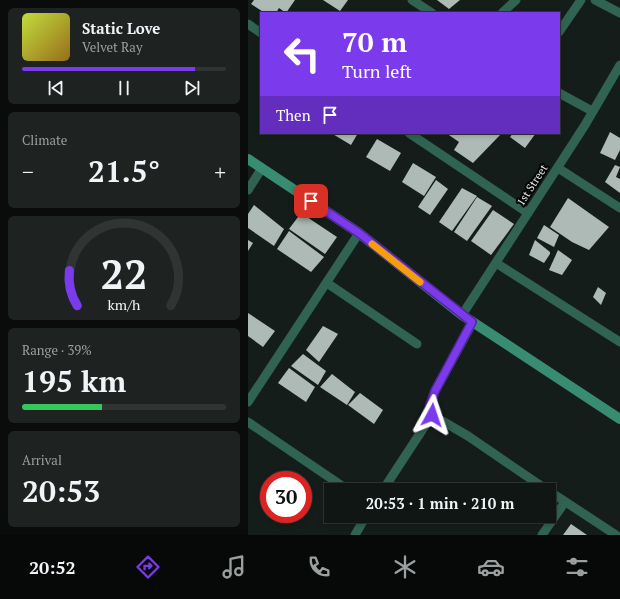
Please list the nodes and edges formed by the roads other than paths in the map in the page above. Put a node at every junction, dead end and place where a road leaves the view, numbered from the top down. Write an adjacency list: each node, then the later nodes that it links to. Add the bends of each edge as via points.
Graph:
1 (412, 0): 6 (street)
2 (516, 0): 5 (street)
3 (581, 0): 9 (street)
4 (596, 0): 7 (street)
5 (503, 7)
6 (430, 12)
7 (620, 13)
8 (248, 24): 10 (street)
9 (560, 31)
10 (260, 32)
11 (620, 65): 13 (street, 1st Street)
12 (560, 94): 13 (street)
13 (592, 111): 17 (street, 1st Street)
14 (410, 134): 20 (street)
15 (248, 159): 16 (street)
16 (262, 168): 18 (street); 21 (street)
17 (558, 168): 19 (street); 20 (street, 1st Street)
18 (248, 190)
19 (620, 208)
20 (528, 213): 22 (street, 1st Street)
21 (359, 233): 23 (street); 24 (street)
22 (496, 263): 24 (street, 1st Street); 26 (street)
23 (326, 283): 27 (street); 28 (street)
24 (462, 315): 25 (street)
25 (472, 322): 29 (street, via 435,391 430,405); 30 (street)
26 (620, 342)
27 (417, 344)
28 (248, 402)
29 (432, 415): 33 (street); 34 (street)
30 (620, 419)
31 (248, 422): 32 (street)
32 (338, 483)
33 (388, 483)
34 (538, 483)
35 (556, 496): 36 (street)
36 (565, 502): 39 (street); 40 (street)
37 (362, 523): 38 (street)
38 (355, 535)
39 (542, 535)
40 (616, 535)

